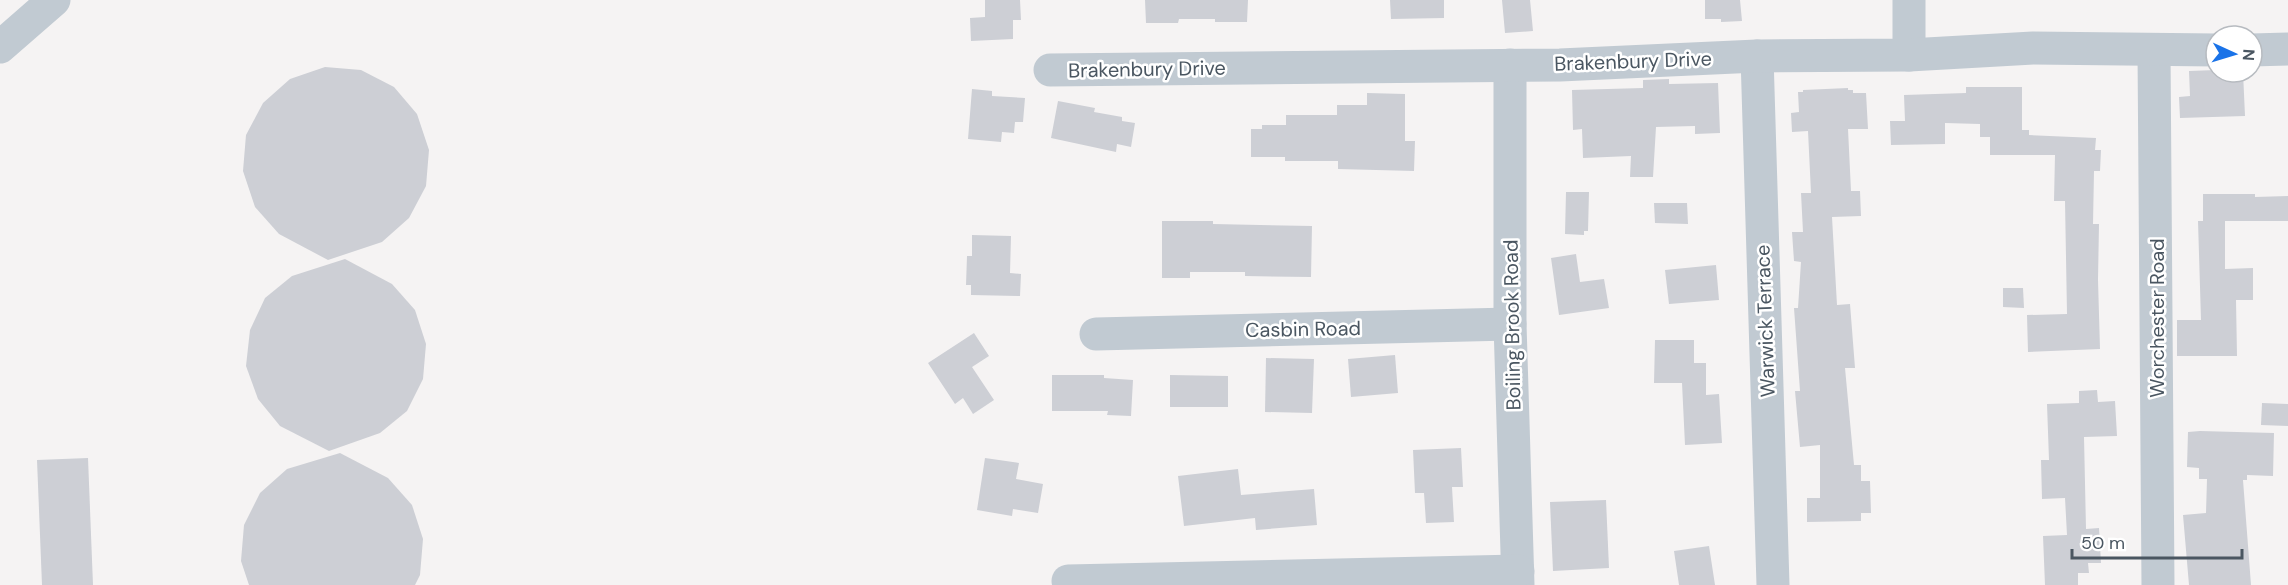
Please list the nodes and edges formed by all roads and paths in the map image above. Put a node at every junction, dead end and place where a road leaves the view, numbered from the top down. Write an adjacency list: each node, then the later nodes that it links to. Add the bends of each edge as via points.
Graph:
1 (54, 0): 3 (street)
2 (1908, 0): 8 (street)
3 (5, 34)
4 (2288, 49): 6 (street)
5 (2204, 50): 7 (street, Brakenbury Drive)
6 (2264, 50)
7 (2154, 51): 8 (street, Brakenbury Drive, via 2034,48); 17 (street, Worchester Road)
8 (1909, 55): 9 (street, Brakenbury Drive)
9 (1756, 56): 10 (street, Brakenbury Drive); 16 (street, Warwick Terrace)
10 (1510, 65): 11 (street, Brakenbury Drive); 12 (street, Boiling Brook Road)
11 (1050, 70)
12 (1510, 324): 13 (street, Casbin Road); 14 (street, Boiling Brook Road)
13 (1096, 334)
14 (1518, 578): 15 (street)
15 (1068, 581)
16 (1773, 585)
17 (2158, 585)

